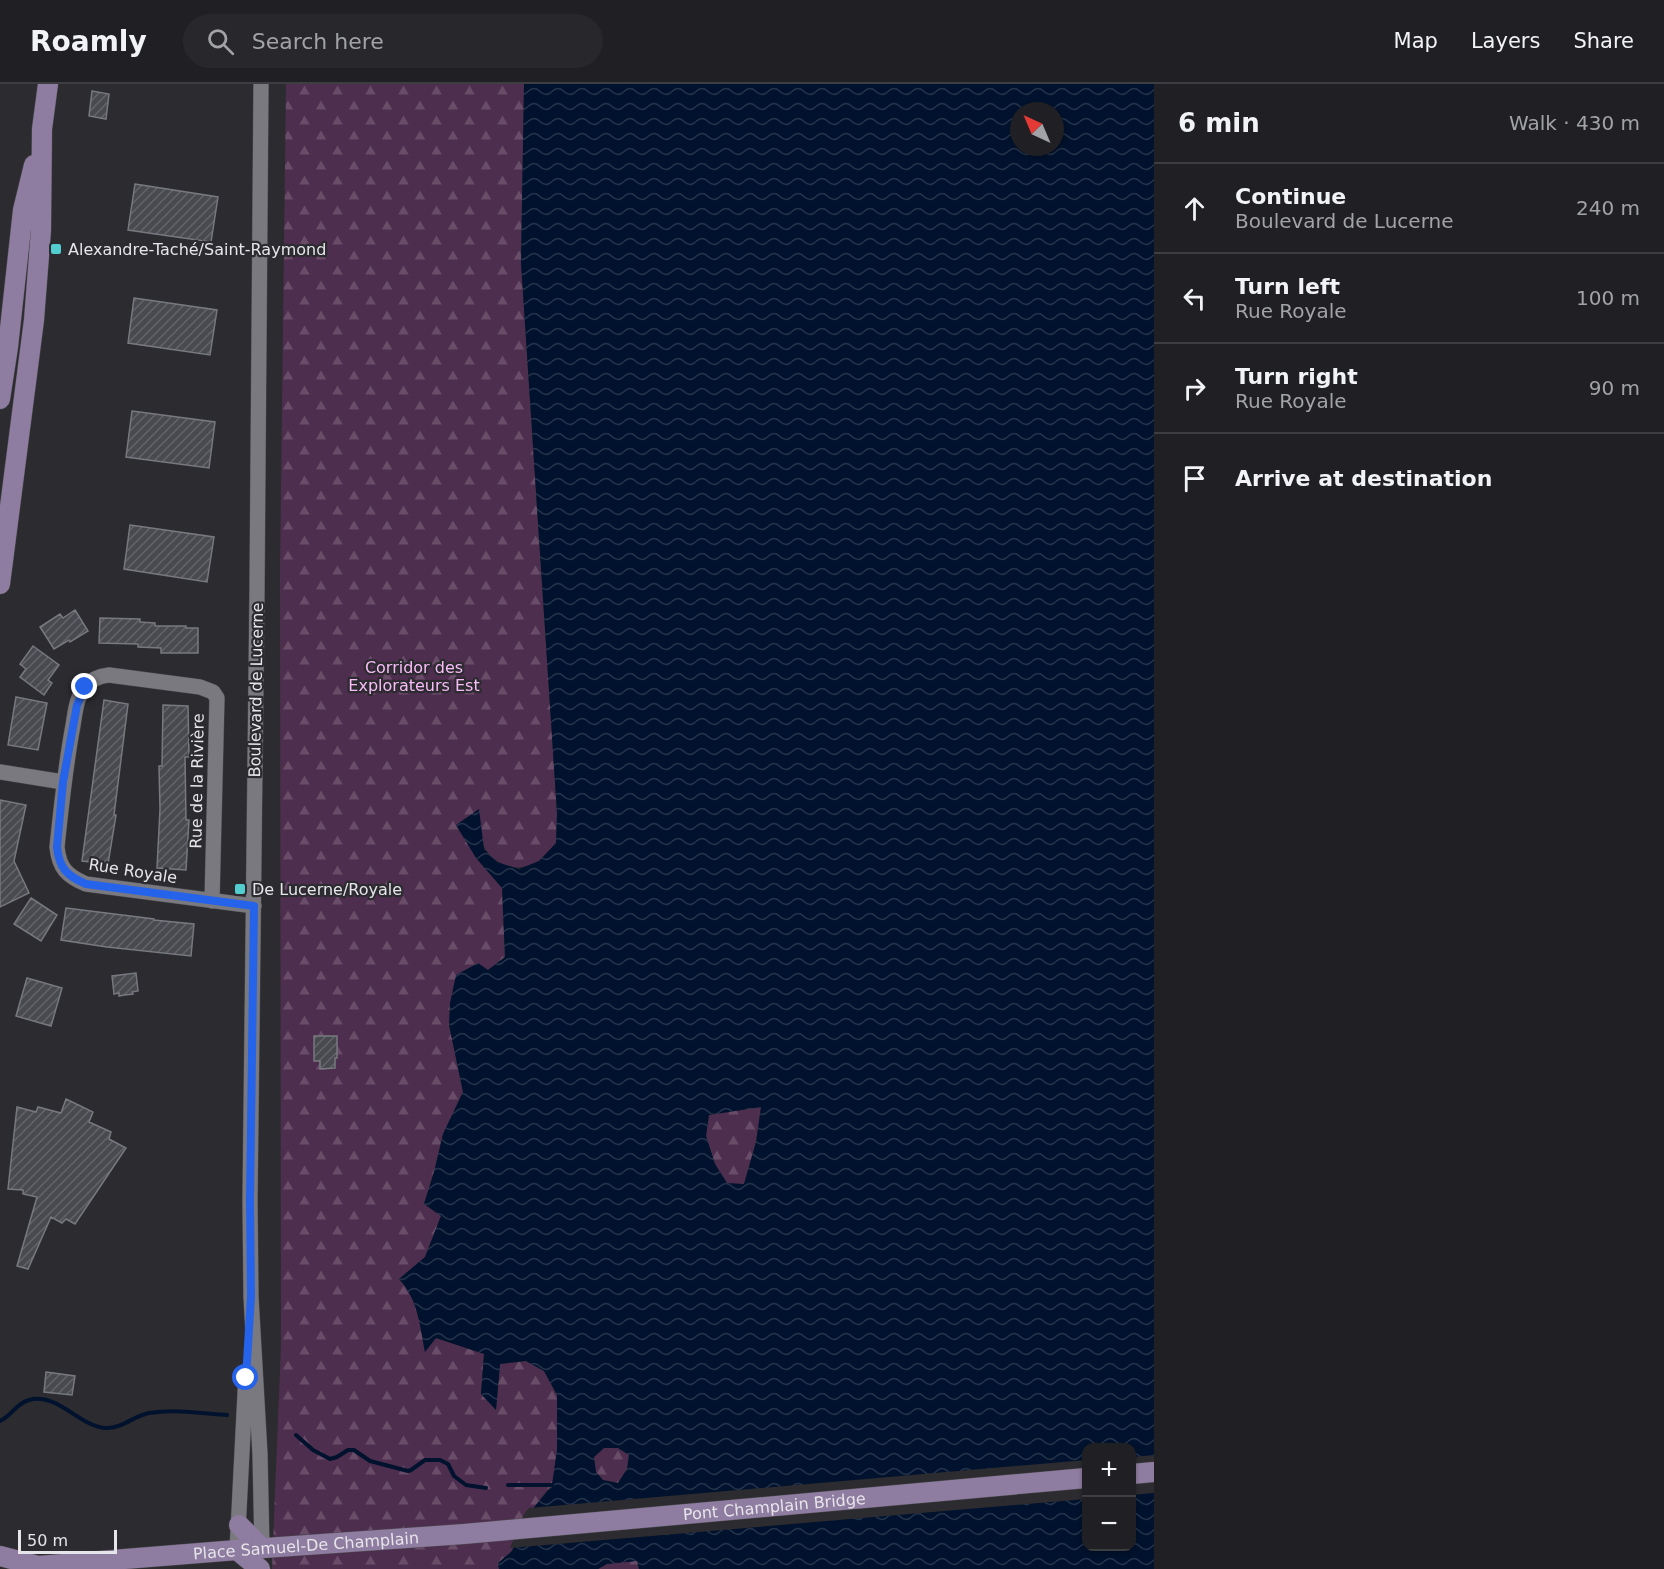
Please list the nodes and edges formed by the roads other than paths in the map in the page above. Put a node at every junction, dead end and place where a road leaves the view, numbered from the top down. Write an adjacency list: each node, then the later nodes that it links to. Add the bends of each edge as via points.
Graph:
1 (48, 84): 3 (main road)
2 (261, 84): 14 (street, Boulevard de Lucerne)
3 (42, 129): 4 (main road); 7 (main road, via 41,230)
4 (23, 210): 5 (main road, via 8,275); 6 (main road)
5 (0, 290)
6 (3, 354): 7 (main road); 8 (main road)
7 (28, 361): 9 (main road)
8 (0, 399)
9 (0, 584)
10 (217, 698): 12 (street, Rue Royale, via 200,687 109,675 93,680 77,705); 13 (street, Rue de la Rivière)
11 (0, 772): 12 (street)
12 (63, 782): 13 (street, Rue Royale, via 58,858 76,880)
13 (212, 901): 14 (street, Rue Royale)
14 (254, 906): 15 (street, Boulevard de Lucerne)
15 (251, 1296): 19 (street, Boulevard de Lucerne); 21 (street, Boulevard de Lucerne)
16 (1154, 1472): 17 (main road)
17 (1136, 1474)
18 (1082, 1478): 20 (main road, Pont Champlain Bridge)
19 (239, 1525): 21 (main road); 23 (street, Boulevard de Lucerne)
20 (464, 1534): 21 (main road, Place Samuel-De Champlain)
21 (262, 1548): 23 (main road, Place Samuel-De Champlain); 25 (main road, Boulevard de Lucerne)
22 (0, 1556): 24 (main road, Place Samuel-De Champlain)
23 (237, 1559): 24 (main road, Place Samuel-De Champlain); 25 (main road)
24 (31, 1568)
25 (261, 1569)

